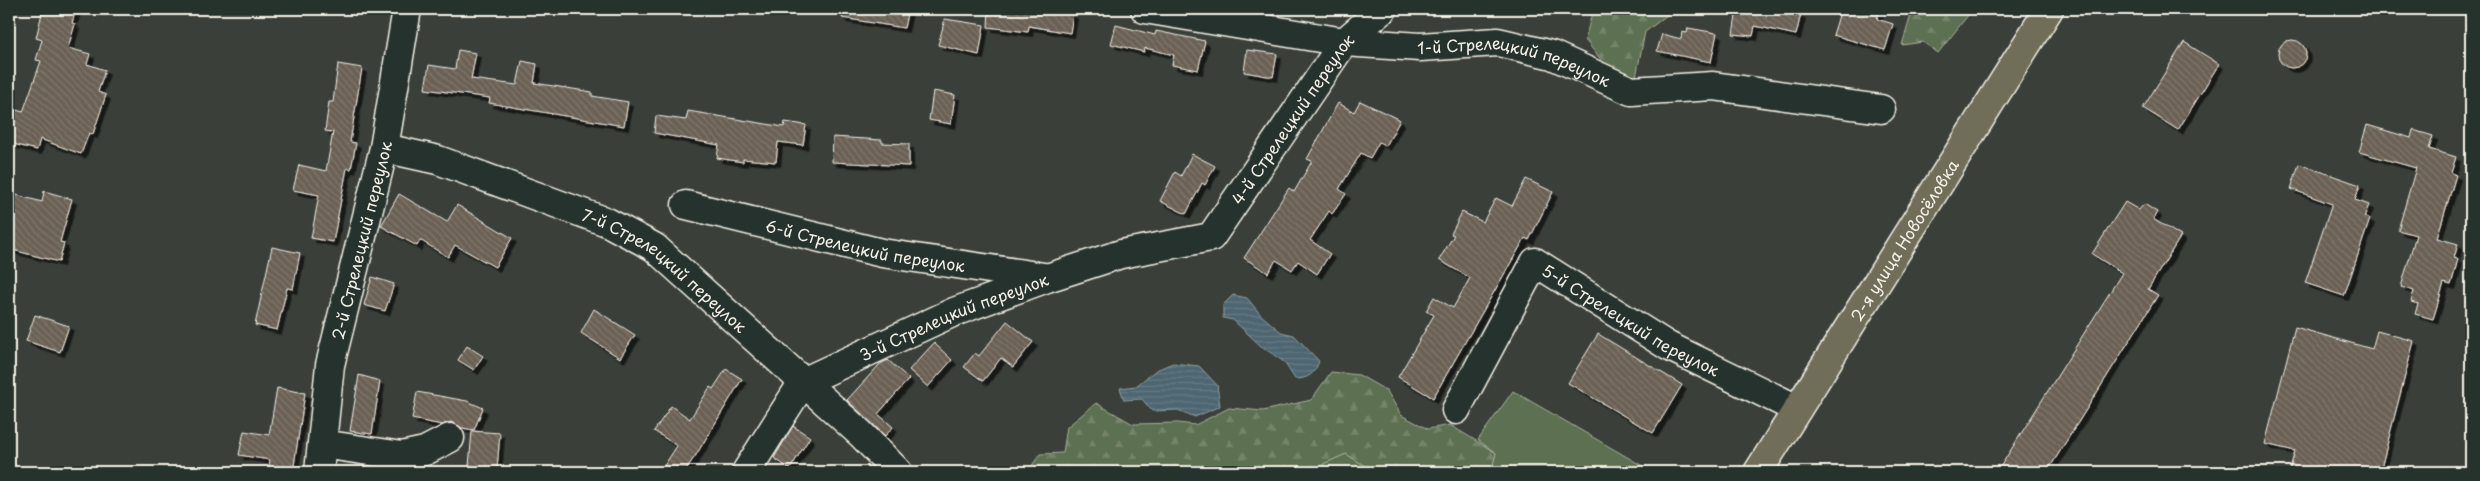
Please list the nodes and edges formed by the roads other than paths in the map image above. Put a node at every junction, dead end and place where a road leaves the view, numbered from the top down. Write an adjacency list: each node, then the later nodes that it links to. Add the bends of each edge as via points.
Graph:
1 (407, 9): 7 (street, 2-й Стрелецкий переулок)
2 (1145, 9): 5 (street, 1-й Стрелецкий переулок)
3 (1383, 9): 5 (street, 4-й Стрелецкий переулок)
4 (2049, 9): 12 (main road, 2-я улица Новосёловка)
5 (1344, 42): 6 (street, 1-й Стрелецкий переулок, via 1420,47 1498,42 1552,55 1632,90 1712,86); 9 (street, 4-й Стрелецкий переулок)
6 (1881, 109)
7 (384, 148): 11 (street, 7-й Стрелецкий переулок, via 438,160 607,222 654,247); 15 (street, 2-й Стрелецкий переулок, via 330,365)
8 (686, 205): 10 (street, 6-й Стрелецкий переулок, via 882,253)
9 (1211, 237): 10 (street, 3-й Стрелецкий переулок, via 1121,254)
10 (1047, 278): 11 (street, 3-й Стрелецкий переулок, via 954,312)
11 (803, 382): 17 (street); 18 (street, 7-й Стрелецкий переулок)
12 (1797, 409): 13 (street, 5-й Стрелецкий переулок, via 1668,346 1535,262); 19 (main road, 2-я улица Новосёловка)
13 (1456, 410)
14 (450, 438): 15 (street, via 425,451 402,456)
15 (322, 444): 16 (street, 2-й Стрелецкий переулок)
16 (319, 472)
17 (746, 472)
18 (898, 472)
19 (1758, 472)

